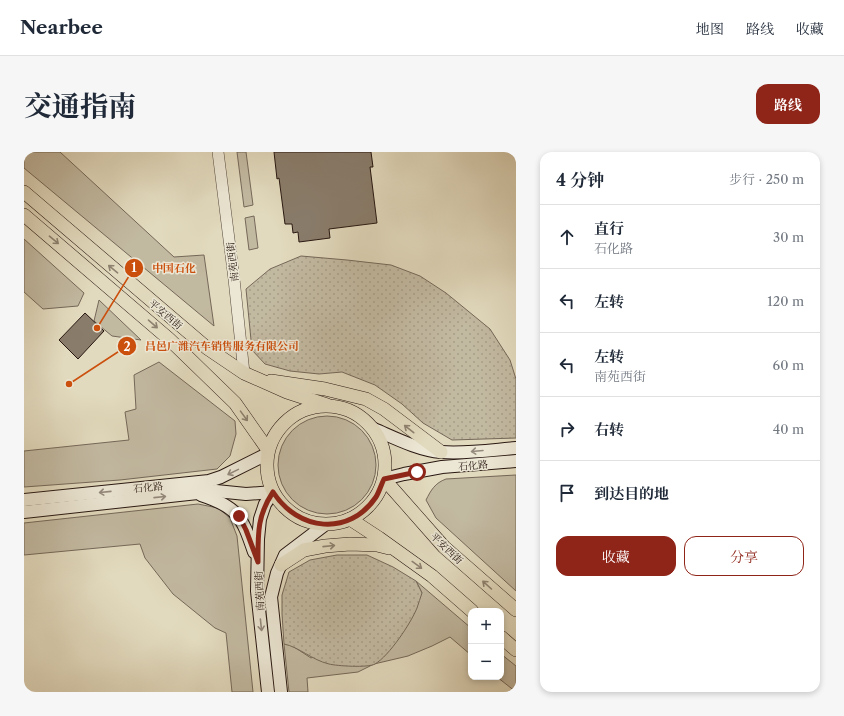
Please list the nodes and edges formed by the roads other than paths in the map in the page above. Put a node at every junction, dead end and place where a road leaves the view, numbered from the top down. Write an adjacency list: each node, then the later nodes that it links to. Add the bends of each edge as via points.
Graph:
1 (218, 152): 4 (street, 南苑西街)
2 (24, 192): 4 (main road, 平安西街, one-way to 2, via 207,348)
3 (24, 215): 9 (main road, 平安西街, one-way to 9, via 169,339 235,403)
4 (244, 373): 5 (main road, 平安西街)
5 (258, 379): 6 (main road, 平安西街); 10 (main road, one-way to 5, via 384,409 366,399 325,388)
6 (327, 405): 7 (main road, via 345,408 361,416); 9 (main road, via 307,408 290,417 276,432)
7 (374, 429): 10 (main road, via 419,447); 12 (main road, via 382,445)
8 (516, 448): 10 (main road, one-way to 10)
9 (268, 452): 13 (main road, via 268,478); 15 (main road, 石化路, one-way to 15, via 209,481)
10 (441, 452)
11 (516, 461): 12 (main road, 石化路, via 442,467)
12 (384, 479): 17 (main road, via 373,501 365,510); 23 (main road, 平安西街, one-way to 12, via 444,547)
13 (273, 492): 14 (main road, 石化路); 18 (main road, via 285,508 297,517 311,523); 20 (main road, 南苑西街, via 265,504 260,519)
14 (194, 493): 16 (main road, 石化路, one-way to 14); 20 (main road, via 216,500 239,516)
15 (24, 500)
16 (24, 512)
17 (350, 519): 18 (main road); 19 (main road)
18 (326, 524): 21 (main road, 南苑西街, via 285,555)
19 (397, 551): 21 (main road, one-way to 19, via 304,550 324,546 377,544); 22 (main road, one-way to 22, via 432,576)
20 (258, 562): 26 (main road, 南苑西街, one-way to 26, via 258,591)
21 (281, 565): 27 (main road, 南苑西街, via 271,597)
22 (469, 608)
23 (516, 610)
24 (504, 640): 25 (main road)
25 (516, 650)
26 (268, 692)
27 (281, 692)

